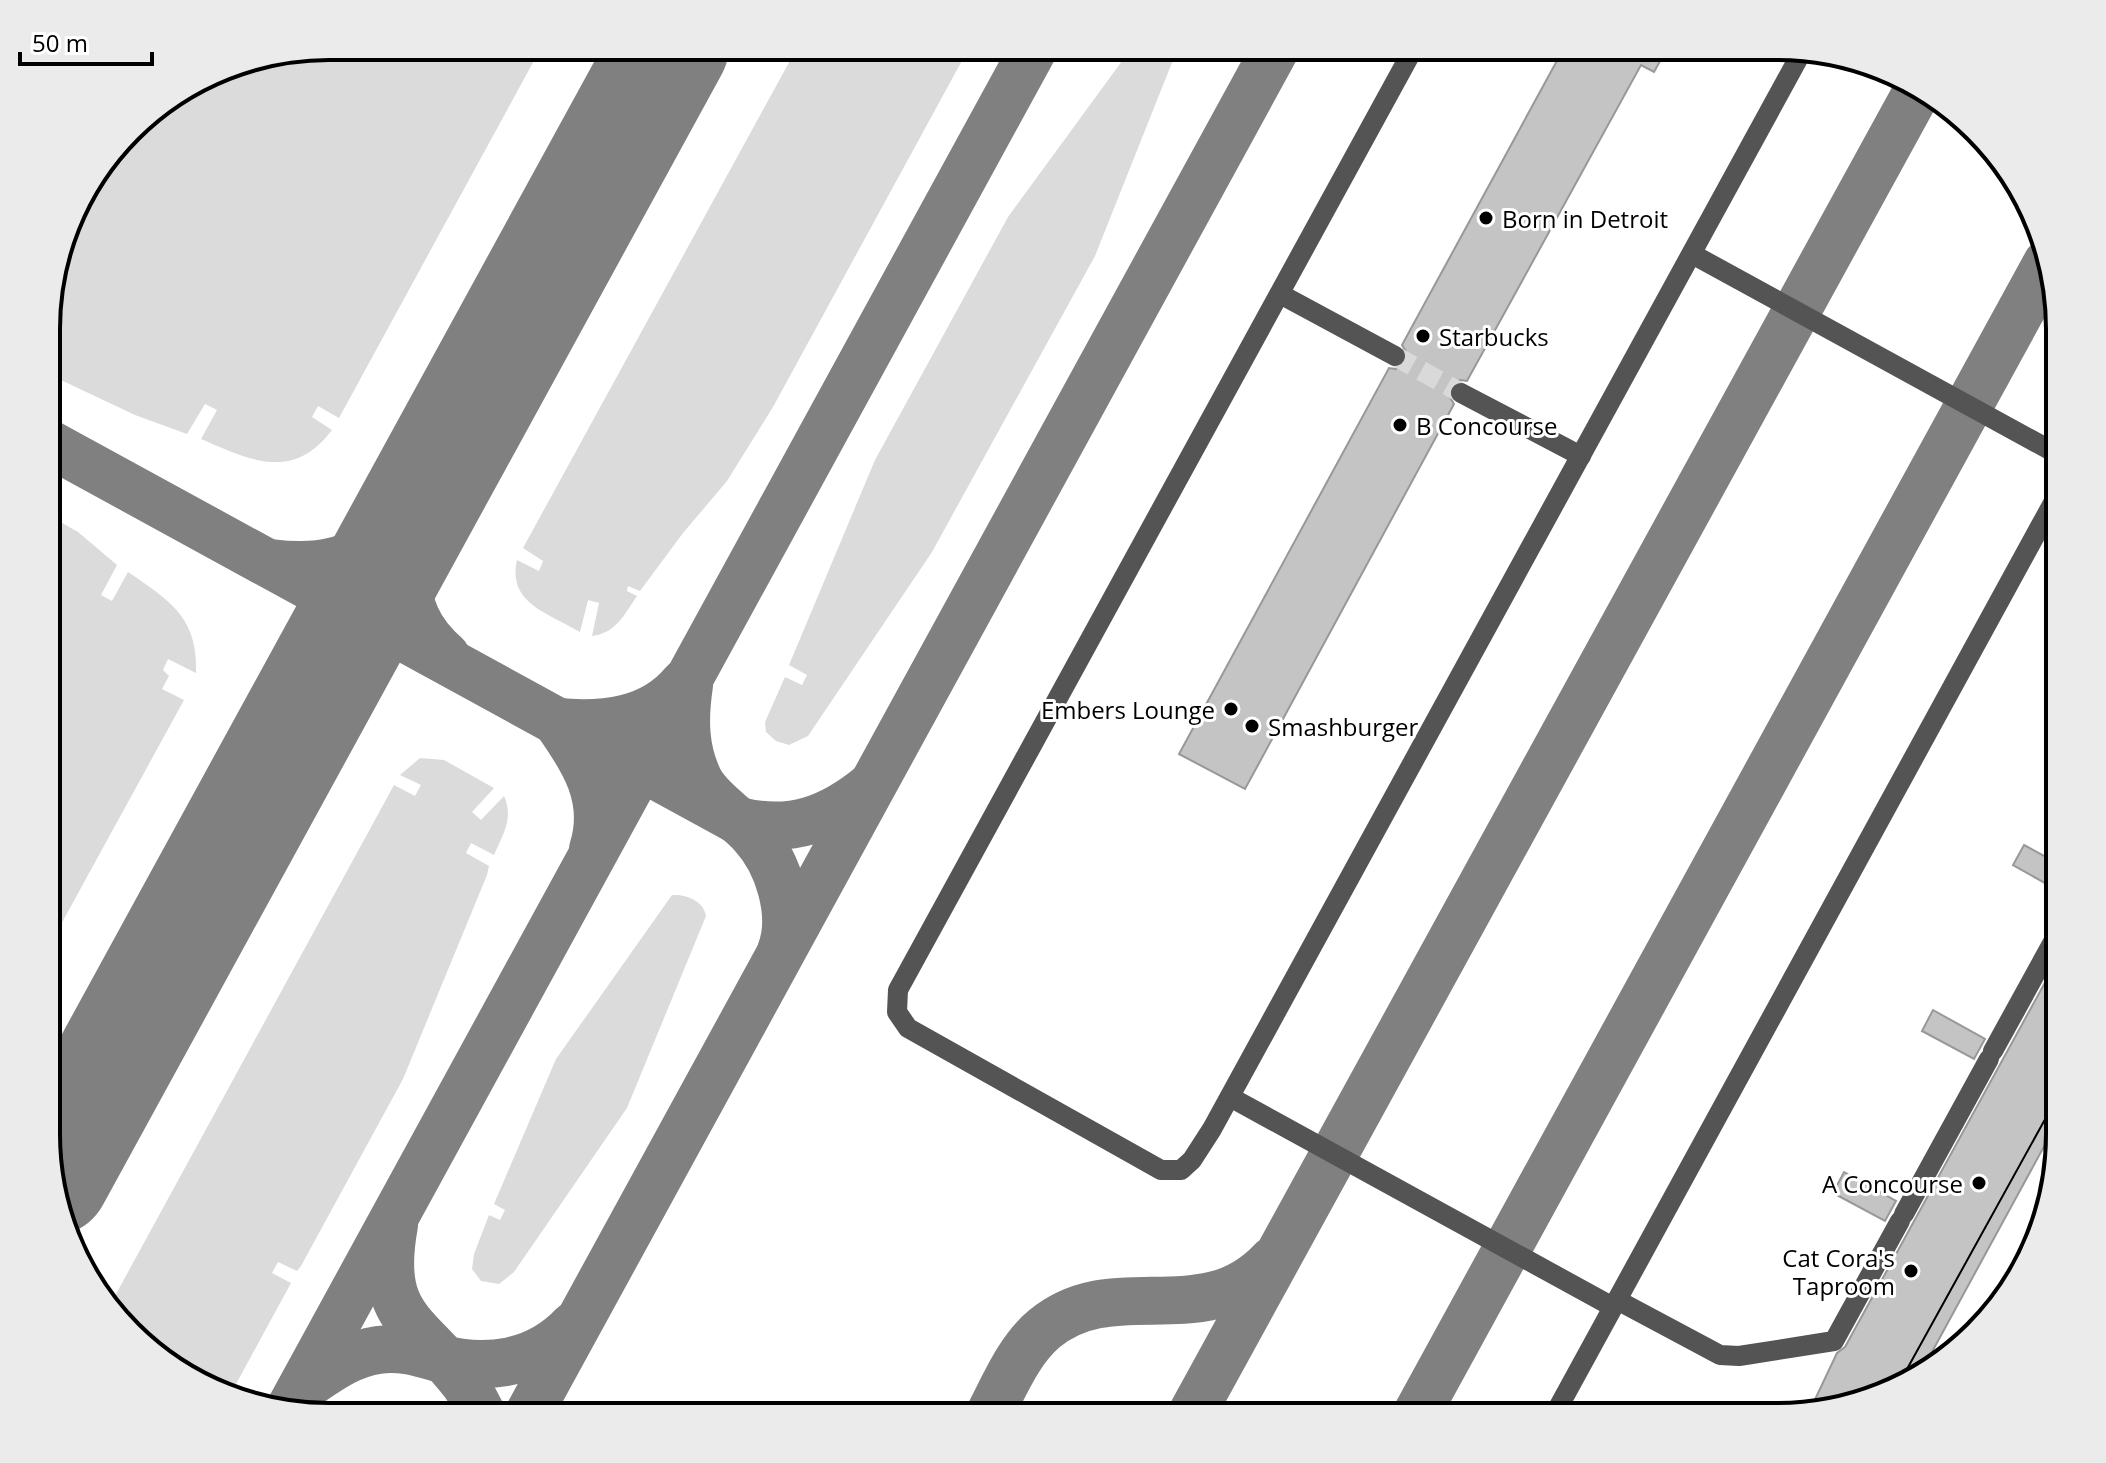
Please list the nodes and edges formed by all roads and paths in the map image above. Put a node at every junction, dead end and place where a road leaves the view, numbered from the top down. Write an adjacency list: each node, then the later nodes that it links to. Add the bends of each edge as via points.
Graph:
1 (1407, 61): 4 (lane)
2 (1797, 61): 3 (lane)
3 (1692, 254): 7 (lane); 8 (lane)
4 (1280, 294): 5 (lane); 11 (lane, via 905,977 896,1002 908,1028 1161,1170 1181,1170 1192,1160)
5 (1395, 356)
6 (1461, 393): 8 (lane)
7 (2045, 447)
8 (1581, 456): 11 (lane)
9 (2045, 518): 12 (lane)
10 (2045, 957): 12 (lane, via 1834,1341 1720,1355)
11 (1230, 1097): 12 (lane)
12 (1615, 1303): 13 (lane)
13 (1561, 1403)

